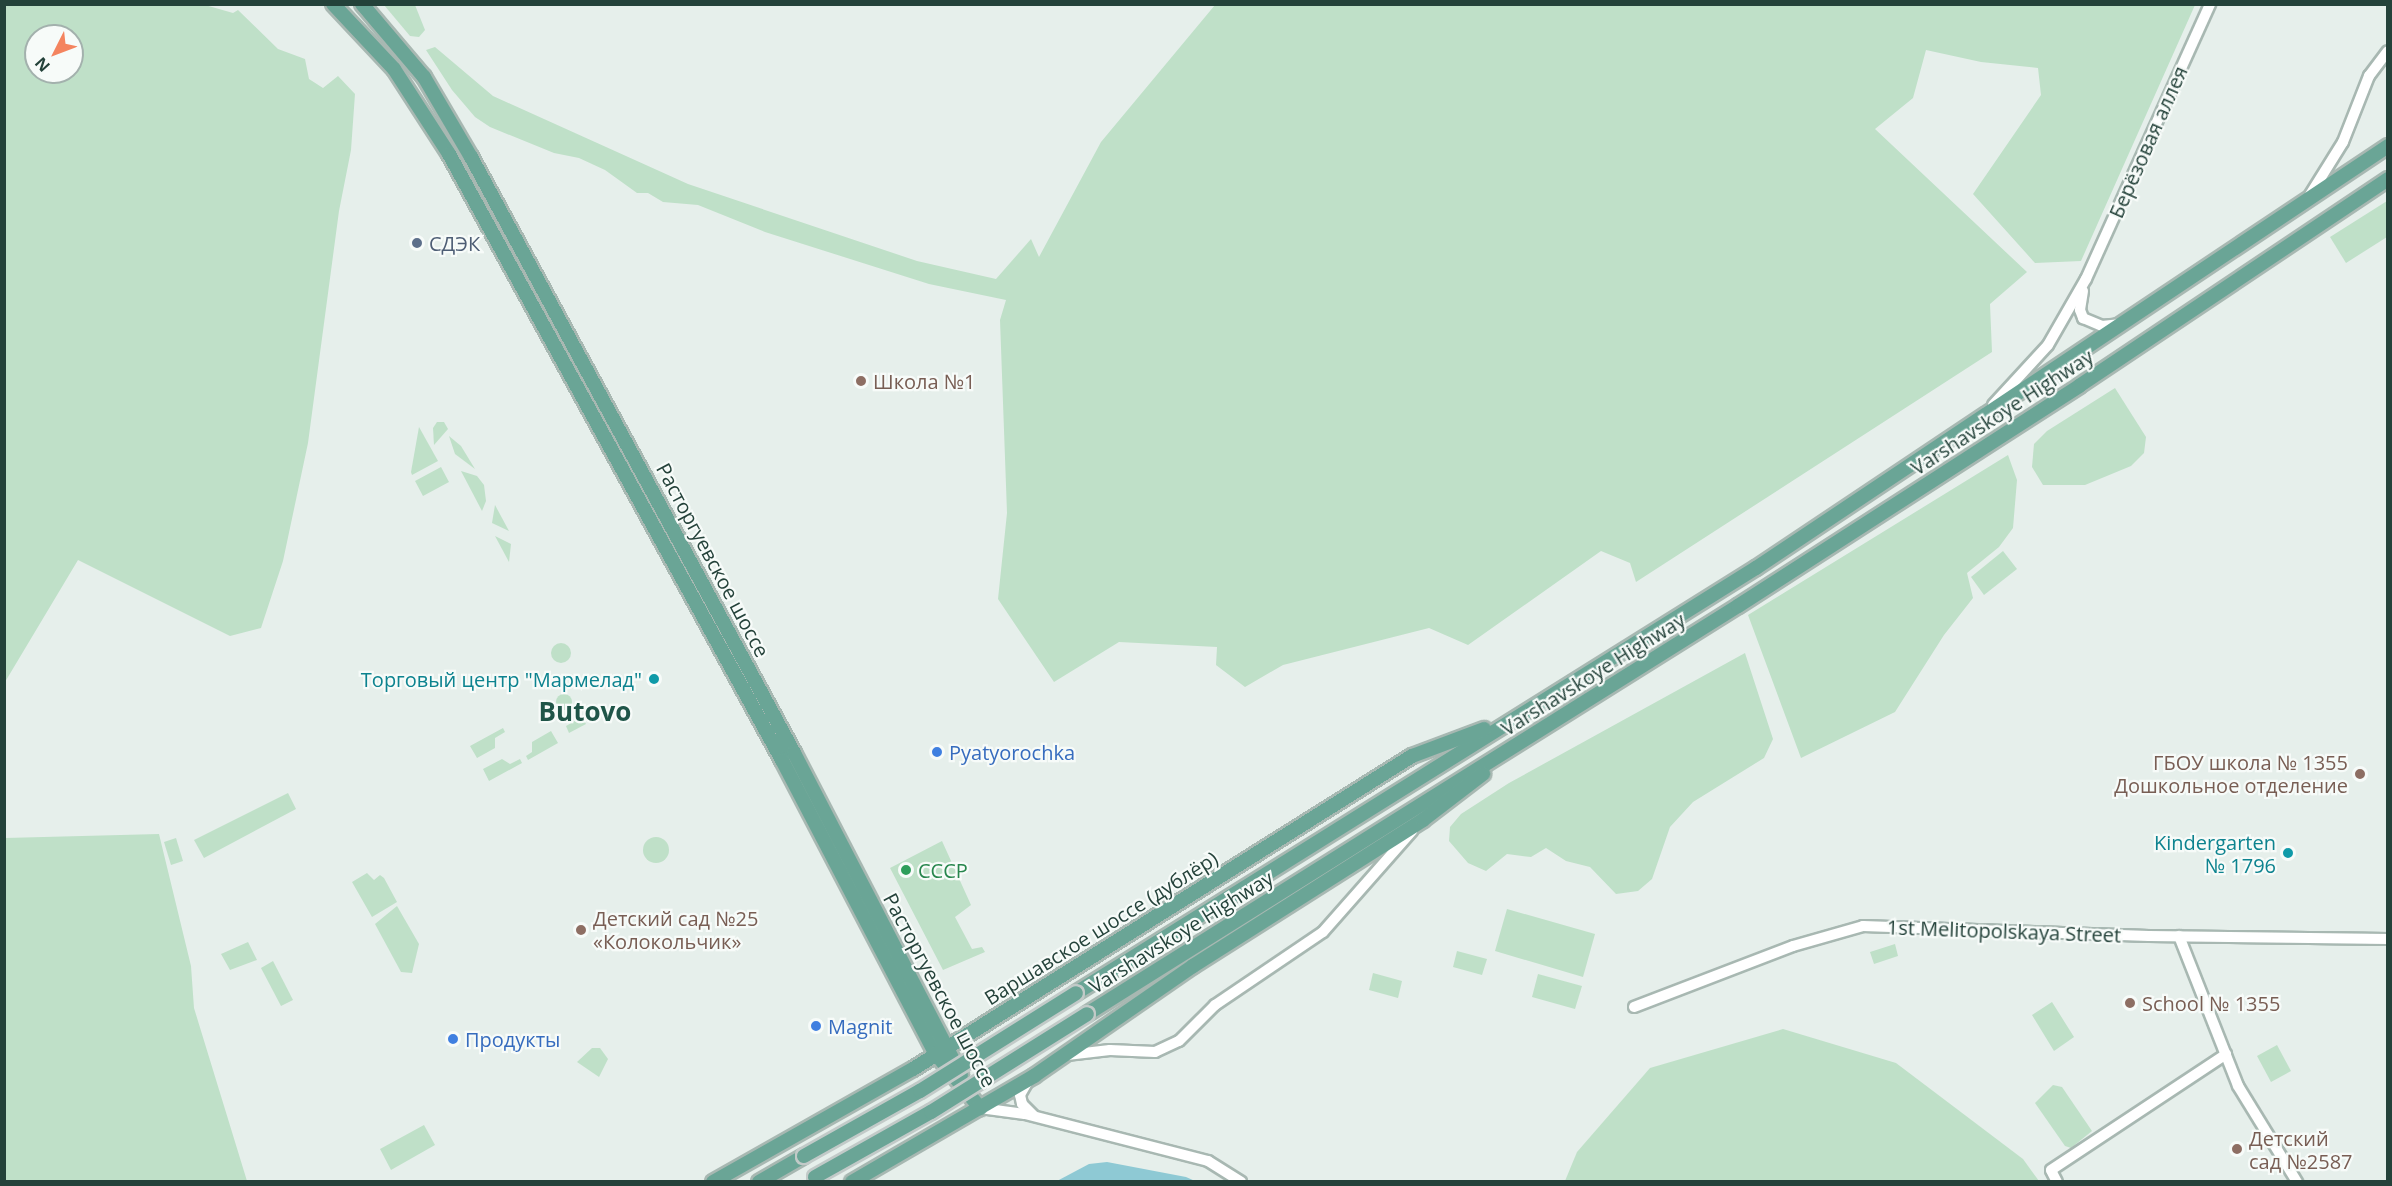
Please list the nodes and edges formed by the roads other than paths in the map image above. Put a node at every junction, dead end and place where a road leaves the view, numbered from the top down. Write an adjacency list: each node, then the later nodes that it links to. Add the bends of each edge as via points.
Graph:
1 (333, 4): 17 (main road, Расторгуевское шоссе, via 394,69 449,154)
2 (362, 4): 17 (main road, Расторгуевское шоссе, via 395,41 442,106 794,753)
3 (2210, 4): 8 (street, Берёзовая аллея)
4 (2388, 51): 7 (street, via 2369,76 2343,142)
5 (2388, 146): 7 (main road, Varshavskoye Highway)
6 (2388, 179): 12 (main road, Varshavskoye Highway, via 2079,386)
7 (2305, 201): 9 (main road, Varshavskoye Highway)
8 (2086, 279): 9 (street, Берёзовая аллея, via 2080,310 2084,318 2102,326); 10 (street, Берёзовая аллея, via 2048,345)
9 (2121, 324): 10 (main road, Varshavskoye Highway)
10 (1983, 416): 11 (main road, Varshavskoye Highway, via 1756,568)
11 (1514, 718): 17 (main road, Варшавское шоссе (дублёр), via 1412,756); 25 (main road, Varshavskoye Highway, bridge, via 920,1091)
12 (1527, 738): 13 (main road); 23 (main road, Varshavskoye Highway, bridge, via 931,1112)
13 (1423, 820): 19 (main road, via 1193,966); 19 (street, via 1323,932 1215,1005 1179,1041 1155,1052 1110,1050)
14 (2179, 936): 15 (street, 1st Melitopolskaya Street); 16 (street, 1st Melitopolskaya Street, via 1863,926 1793,946); 18 (street)
15 (2388, 939)
16 (1634, 1007)
17 (941, 1051): 21 (main road); 24 (main road, Варшавское шоссе (дублёр))
18 (2226, 1054): 28 (street, via 2051,1170); 29 (street, via 2244,1098)
19 (1063, 1056): 20 (main road)
20 (1034, 1076): 21 (main road); 22 (street, via 1020,1095 1022,1104)
21 (980, 1108): 22 (street); 26 (main road)
22 (1036, 1116): 27 (street, via 1208,1161)
23 (811, 1179)
24 (713, 1182)
25 (759, 1182)
26 (852, 1182)
27 (1242, 1182)
28 (2057, 1182)
29 (2297, 1182)

